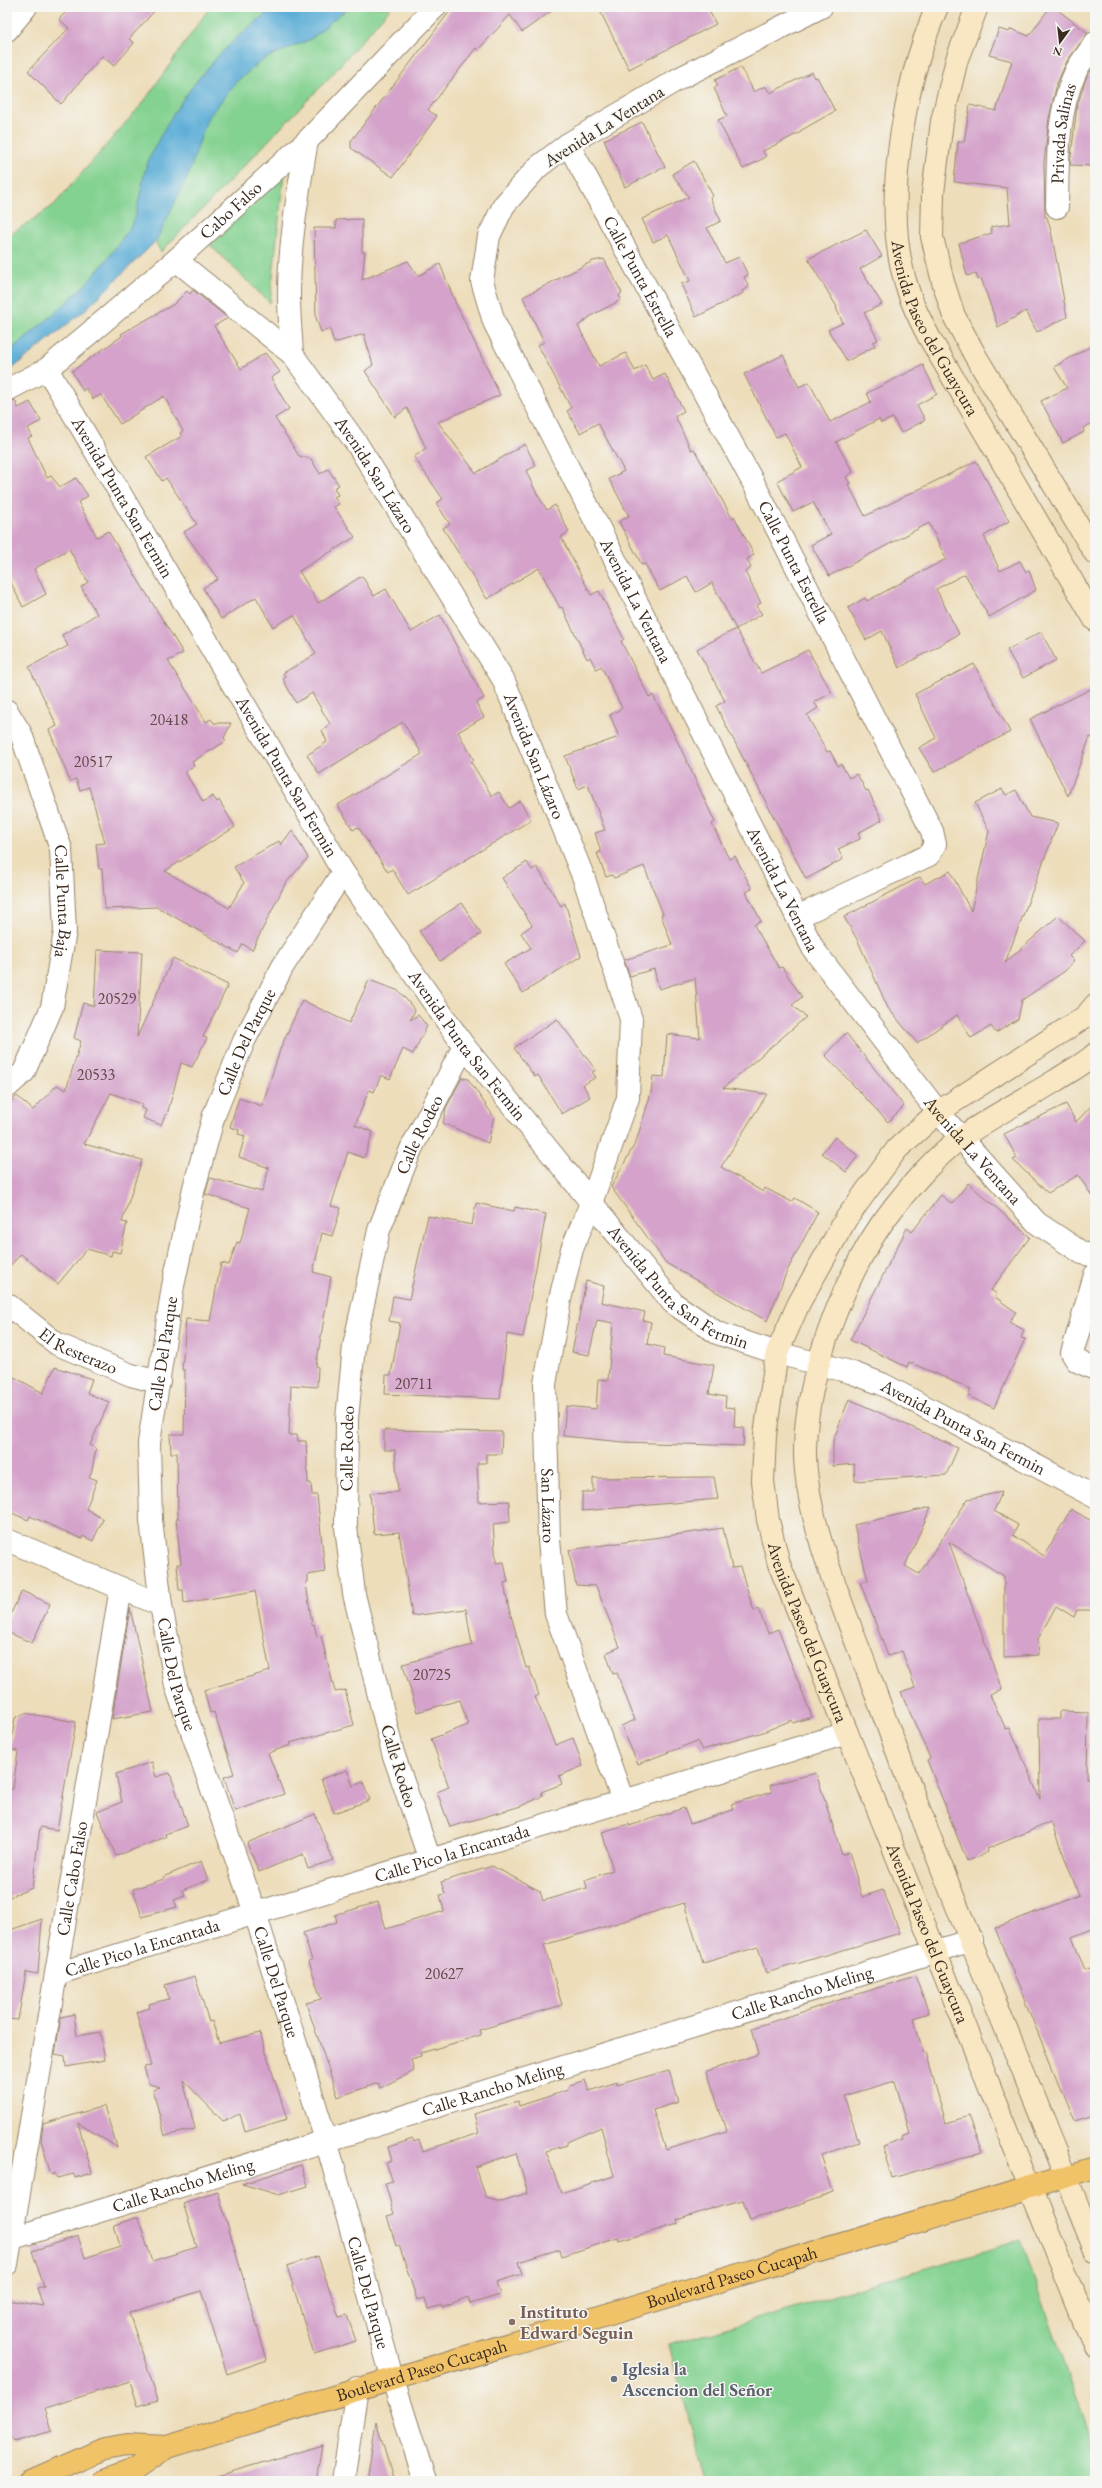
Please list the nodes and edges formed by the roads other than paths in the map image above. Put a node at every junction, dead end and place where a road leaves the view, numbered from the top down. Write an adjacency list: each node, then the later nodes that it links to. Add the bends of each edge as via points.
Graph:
1 (26, 7): 6 (street)
2 (435, 7): 8 (street, Cabo Falso)
3 (821, 7): 9 (street, Avenida La Ventana, via 680,78)
4 (937, 7): 16 (main road, Avenida Paseo del Guaycura, via 918,63 898,160 898,239 907,289 929,337)
5 (977, 7): 15 (main road, Avenida Paseo del Guaycura, via 957,58 942,121 933,193 932,237 942,282 954,316 976,357)
6 (7, 30)
7 (1095, 43): 10 (street, Privada Salinas, via 1077,70 1068,93 1058,146)
8 (307, 141): 11 (street, Cabo Falso); 12 (street, via 295,207 291,254 289,296)
9 (568, 144): 19 (street, Avenida La Ventana, via 538,167 504,205 489,236 482,280 494,322); 19 (street, Calle Punta Estrella, via 754,484 932,831 935,844 929,855)
10 (1057, 207)
11 (176, 260): 12 (street, Avenida San Lázaro); 13 (street, Cabo Falso)
12 (292, 354): 26 (street, Avenida San Lázaro, via 357,444 503,679 583,876 631,1019 628,1098)
13 (47, 369): 14 (street, Cabo Falso); 18 (street, Avenida Punta San Fermin)
14 (7, 390)
15 (1095, 553)
16 (1095, 620)
17 (7, 711): 23 (street, Calle Punta Baja, via 21,734 61,849 65,931 52,1007 24,1072)
18 (343, 872): 21 (street, Avenida Punta San Fermin); 33 (street, Calle Del Parque, via 283,966 244,1041 214,1115 194,1188 173,1286)
19 (797, 917): 24 (street, Avenida La Ventana, via 814,950)
20 (1095, 1005): 24 (main road, Avenida Paseo del Guaycura, via 1086,1016)
21 (464, 1046): 26 (street, Avenida Punta San Fermin); 40 (street, Calle Rodeo, via 411,1149 379,1230 354,1346 347,1419 346,1527 354,1594 393,1753)
22 (1095, 1054): 25 (main road)
23 (7, 1087)
24 (938, 1112): 25 (street, Avenida La Ventana); 30 (main road, Avenida Paseo del Guaycura, via 897,1149 850,1213 799,1303)
25 (962, 1137): 27 (street, Avenida La Ventana, via 1037,1223 1082,1253); 31 (main road, via 938,1156 892,1209 837,1307)
26 (591, 1203): 30 (street, Avenida Punta San Fermin, via 673,1303 717,1333); 39 (street, San Lázaro, via 572,1249 545,1384 549,1540 556,1614)
27 (1095, 1256)
28 (1095, 1275): 32 (street, via 1072,1353 1077,1361)
29 (7, 1304): 33 (street, El Resterazo, via 57,1344 131,1375)
30 (777, 1353): 31 (street, Avenida Punta San Fermin); 38 (main road, Avenida Paseo del Guaycura, via 765,1435 763,1481 768,1520 780,1564)
31 (819, 1364): 34 (street, Avenida Punta San Fermin, via 882,1384); 42 (main road, via 808,1405 804,1451 820,1539 898,1755)
32 (1095, 1369)
33 (159, 1382): 37 (street, Calle Del Parque, via 148,1443 151,1520)
34 (1095, 1497)
35 (7, 1540): 36 (street)
36 (121, 1588): 37 (street); 44 (street, Calle Cabo Falso)
37 (161, 1605): 41 (street, Calle Del Parque, via 176,1686)
38 (847, 1733): 39 (street, Calle Pico la Encantada); 43 (main road, Avenida Paseo del Guaycura)
39 (623, 1801): 40 (street, Calle Pico la Encantada)
40 (430, 1860): 41 (street, Calle Pico la Encantada)
41 (255, 1914): 44 (street, Calle Pico la Encantada); 45 (street, Calle Del Parque)
42 (972, 1940): 43 (street, Calle Rancho Meling); 47 (main road)
43 (934, 1951): 45 (street, Calle Rancho Meling); 48 (main road, Avenida Paseo del Guaycura)
44 (56, 1974): 49 (street, Calle Cabo Falso)
45 (326, 2140): 49 (street, Calle Rancho Meling); 53 (street, Calle Del Parque)
46 (1095, 2168): 47 (main road, Boulevard Paseo Cucapah)
47 (1066, 2177): 48 (main road, Boulevard Paseo Cucapah); 50 (main road)
48 (1030, 2188): 52 (main road, Avenida Paseo del Guaycura); 53 (main road, Boulevard Paseo Cucapah, via 728,2280)
49 (13, 2238): 51 (street, Calle Cabo Falso)
50 (1095, 2250)
51 (7, 2264)
52 (1095, 2348)
53 (392, 2377): 54 (main road, Boulevard Paseo Cucapah); 59 (street, Calle Del Parque)
54 (357, 2388): 55 (main road, Boulevard Paseo Cucapah); 58 (street)
55 (167, 2447): 56 (main road, via 127,2446 104,2449); 57 (main road, via 134,2470)
56 (32, 2481)
57 (104, 2481)
58 (343, 2481)
59 (425, 2481)

